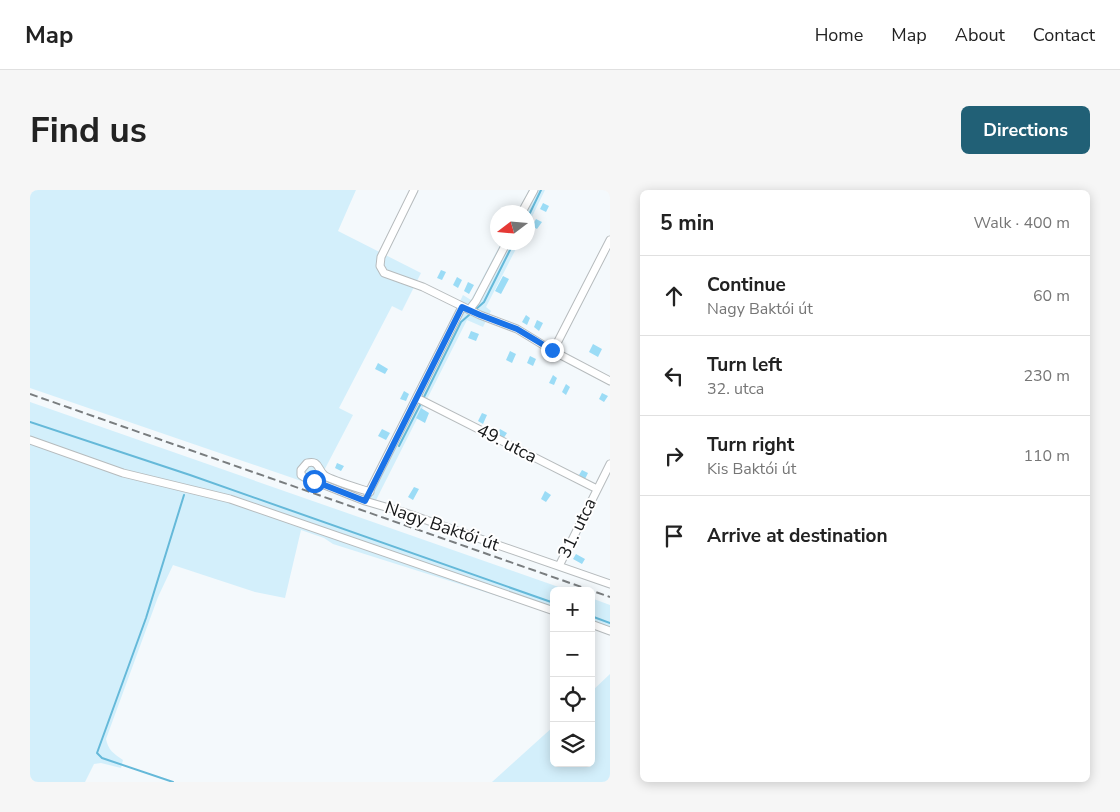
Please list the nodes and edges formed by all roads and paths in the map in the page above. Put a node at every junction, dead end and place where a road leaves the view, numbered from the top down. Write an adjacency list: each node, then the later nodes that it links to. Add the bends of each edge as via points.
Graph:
1 (414, 190): 6 (street, via 381,257 382,270)
2 (534, 190): 3 (street)
3 (526, 205)
4 (610, 240): 7 (street)
5 (503, 250): 6 (street, via 476,301)
6 (466, 308): 7 (street, via 517,329); 9 (street)
7 (552, 350): 8 (street)
8 (610, 381)
9 (416, 398): 12 (street, 49. utca); 13 (street)
10 (30, 440): 17 (street, via 123,473 230,499)
11 (610, 464): 12 (street, 31. utca)
12 (597, 489): 15 (street, 31. utca)
13 (370, 492): 14 (street); 14 (street, Nagy Baktói út, via 325,475 315,462 307,463 300,470 304,477)
14 (365, 501): 15 (street, Nagy Baktói út)
15 (559, 566): 16 (street, Nagy Baktói út)
16 (610, 584)
17 (550, 610)
18 (595, 625): 19 (street)
19 (610, 630)

